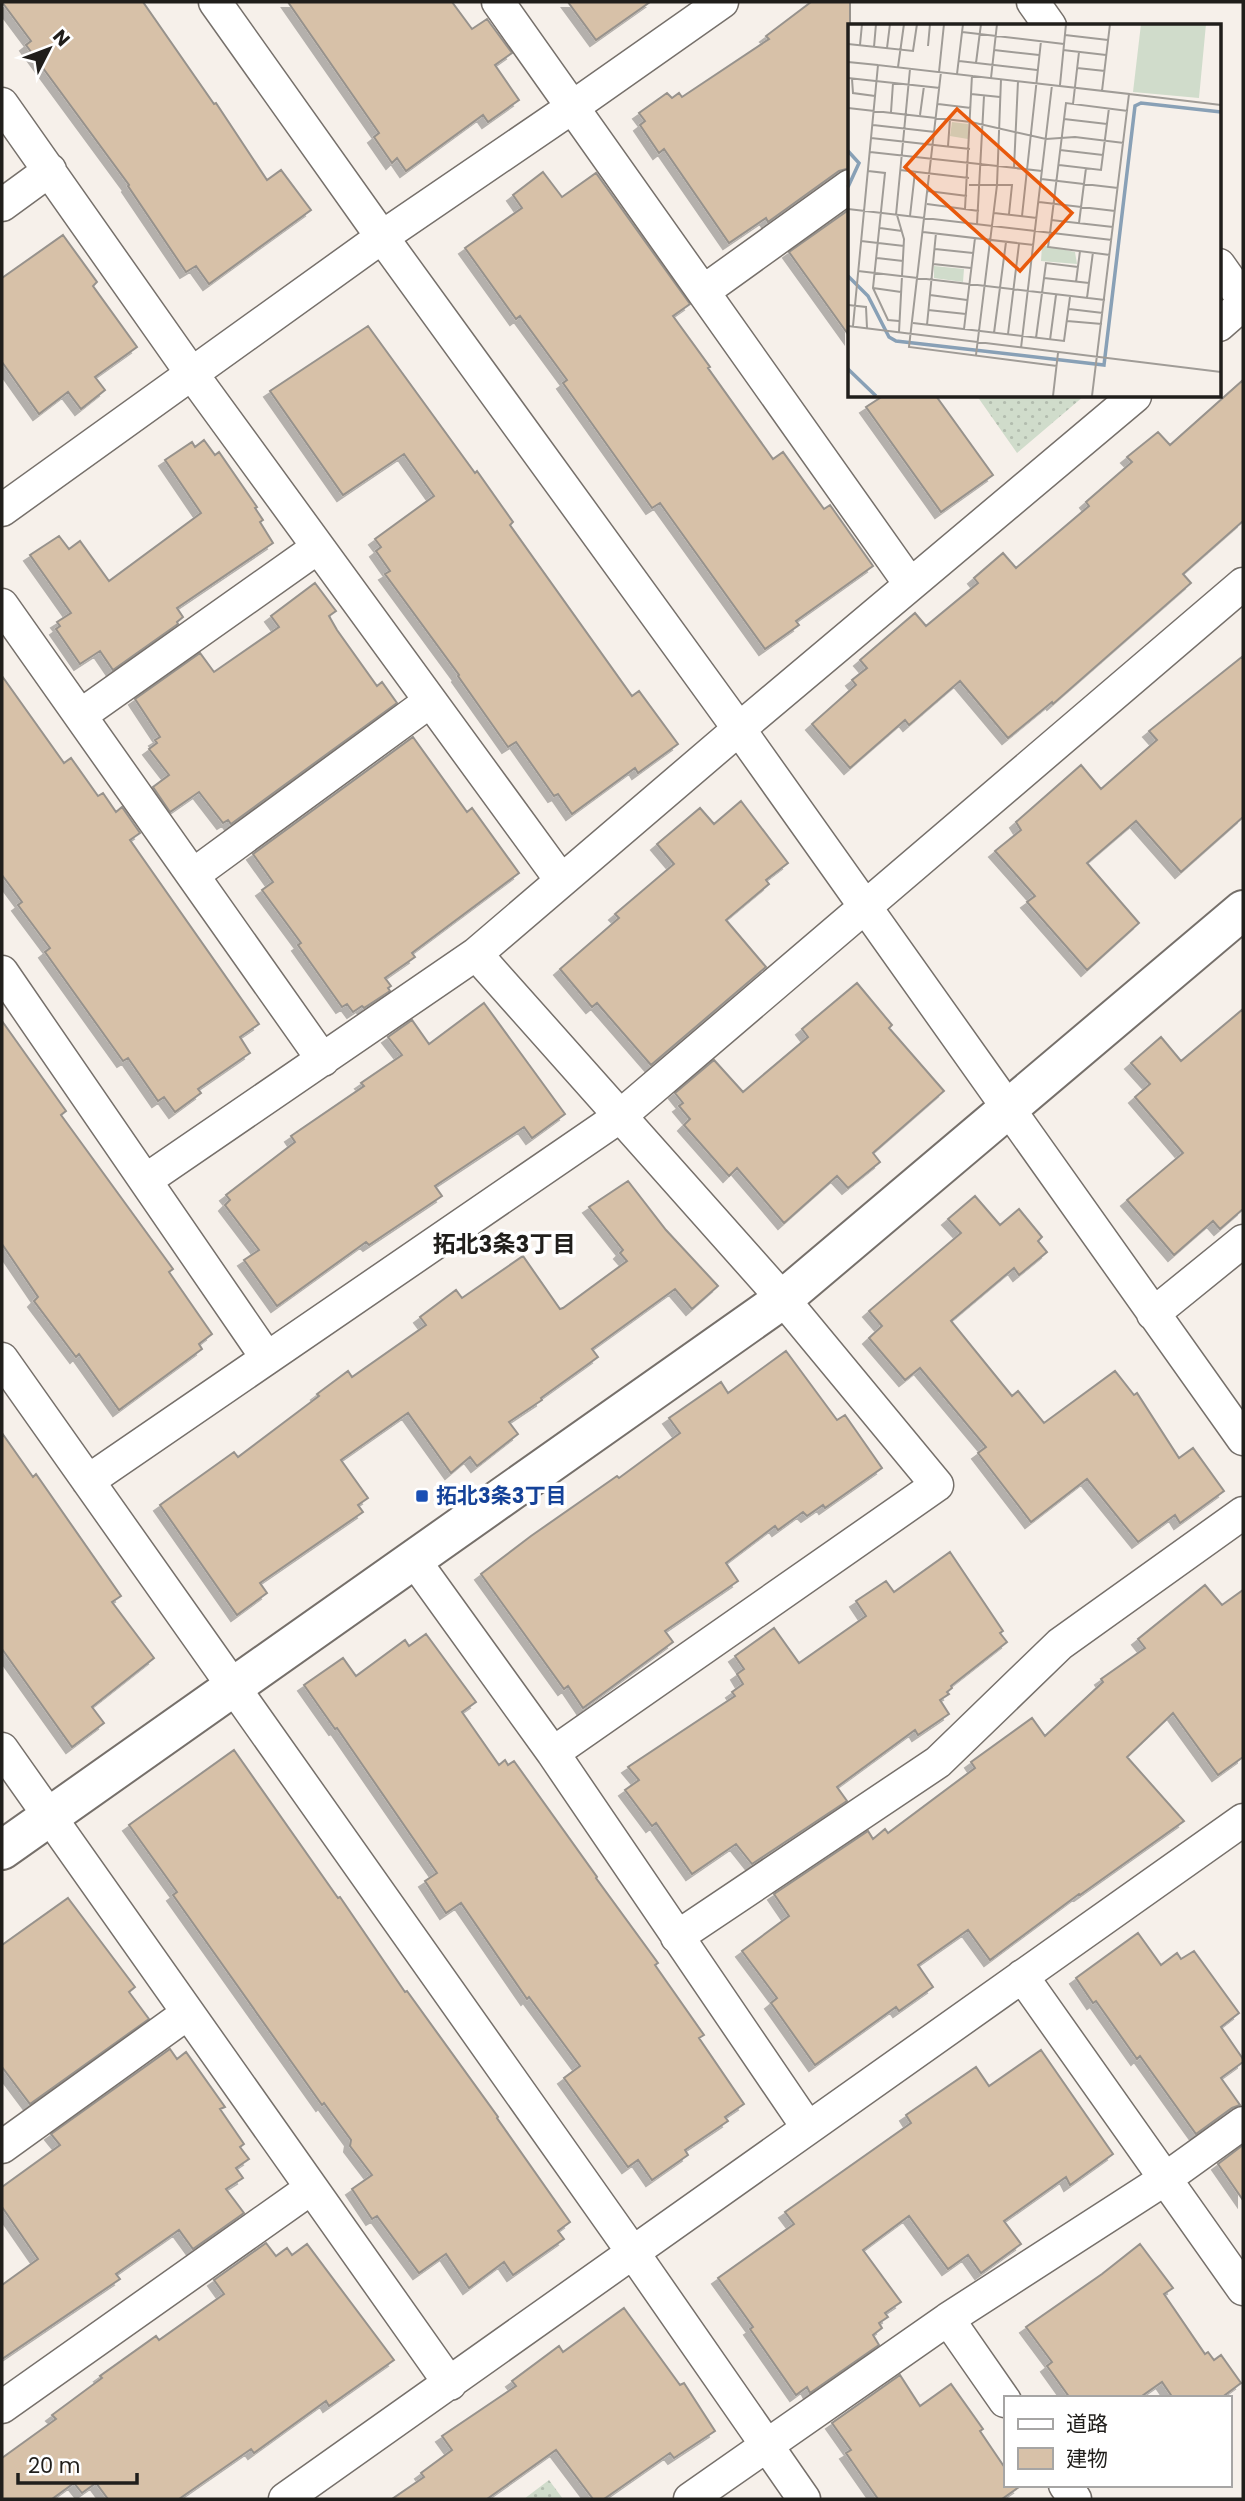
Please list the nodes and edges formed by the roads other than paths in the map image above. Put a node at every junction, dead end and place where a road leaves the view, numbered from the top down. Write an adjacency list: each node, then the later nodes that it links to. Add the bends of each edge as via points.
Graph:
1 (215, 2): 11 (street)
2 (498, 2): 7 (street)
3 (722, 2): 7 (street)
4 (1033, 2): 5 (street)
5 (1050, 24)
6 (2, 104): 8 (street)
7 (575, 106): 11 (street); 13 (street)
8 (50, 170): 10 (street); 16 (street)
9 (848, 187): 13 (street)
10 (2, 205)
11 (382, 237): 16 (street); 25 (street)
12 (1220, 267): 14 (street)
13 (704, 291): 20 (street)
14 (1243, 302): 15 (street)
15 (1220, 324)
16 (192, 374): 18 (street); 19 (street)
17 (1134, 397): 20 (street)
18 (2, 510)
19 (317, 548): 23 (street); 24 (street)
20 (910, 584): 25 (street)
21 (1243, 584): 28 (street)
22 (2, 605): 24 (street)
23 (429, 702): 26 (street); 27 (street)
24 (81, 715): 26 (street)
25 (739, 729): 27 (street); 28 (street)
26 (193, 874): 32 (street)
27 (561, 880): 30 (street)
28 (867, 908): 33 (street); 34 (street)
29 (1243, 910): 33 (street)
30 (476, 954): 32 (street); 34 (street)
31 (2, 972): 35 (street)
32 (323, 1060): 35 (street)
33 (1010, 1108): 37 (street); 38 (street)
34 (619, 1117): 37 (street); 39 (street)
35 (146, 1180): 39 (street)
36 (1243, 1241): 38 (street)
37 (783, 1299): 44 (street); 47 (street, via 937,1485)
38 (1153, 1314): 41 (street)
39 (267, 1358): 42 (street)
40 (2, 1359): 42 (street)
41 (1243, 1438)
42 (88, 1481): 45 (street)
43 (1243, 1513): 51 (street, via 1059,1644 938,1762)
44 (414, 1560): 45 (street); 47 (street)
45 (234, 1686): 48 (street); 59 (street)
46 (2, 1749): 48 (street)
47 (553, 1753): 51 (street)
48 (49, 1816): 50 (street); 53 (street)
49 (1243, 1820): 52 (street)
50 (2, 1850)
51 (677, 1937): 55 (street)
52 (1022, 1976): 55 (street); 57 (street)
53 (188, 2013): 56 (street); 58 (street)
54 (1243, 2123): 57 (street)
55 (808, 2128): 59 (street)
56 (2, 2147)
57 (1164, 2179): 60 (street); 61 (street)
58 (310, 2189): 62 (street); 64 (street)
59 (634, 2254): 62 (street); 65 (street)
60 (1243, 2289)
61 (948, 2319): 63 (street); 65 (street)
62 (450, 2384): 66 (street)
63 (1004, 2400)
64 (2, 2407)
65 (765, 2445): 67 (street); 68 (street)
66 (285, 2499)
67 (690, 2499)
68 (804, 2499)

